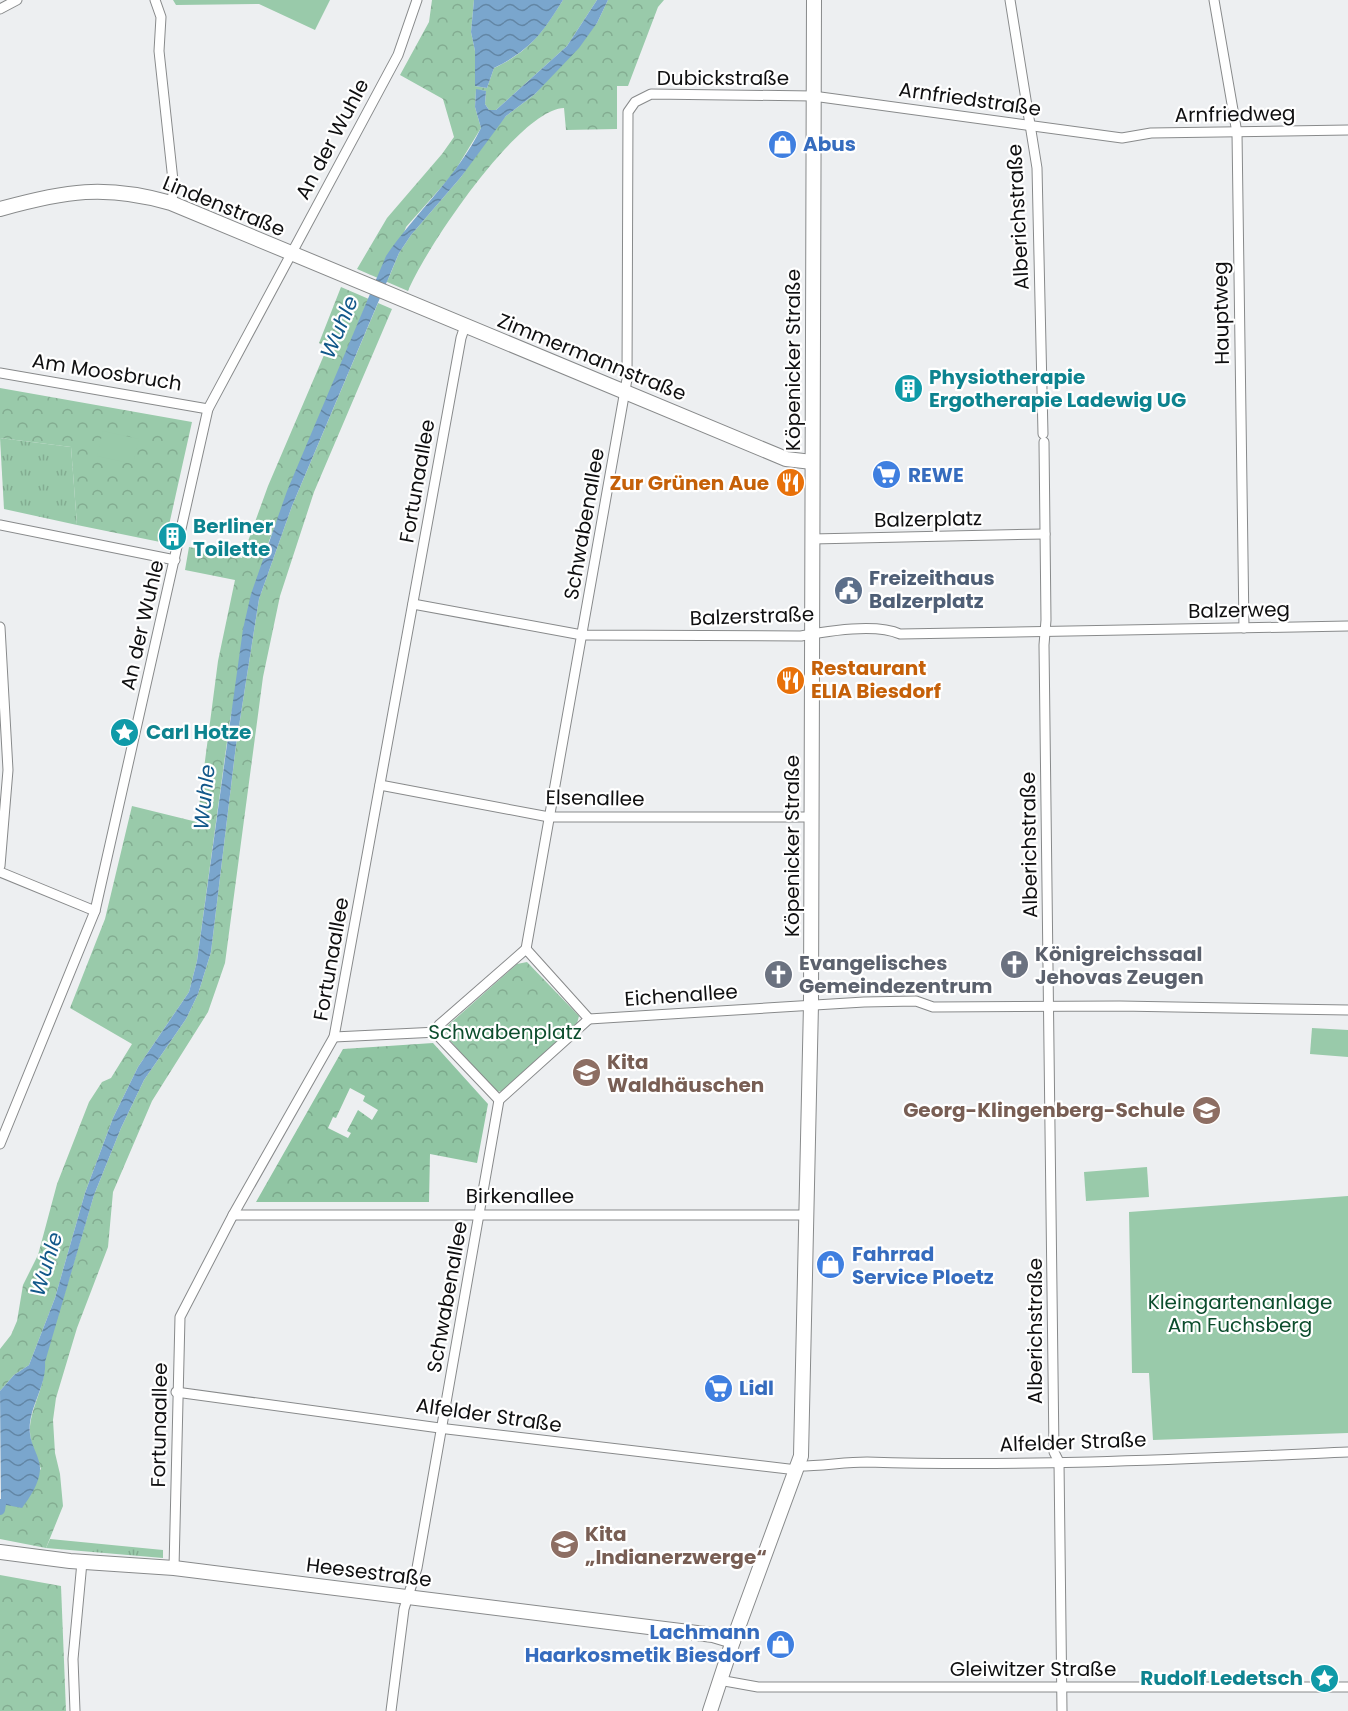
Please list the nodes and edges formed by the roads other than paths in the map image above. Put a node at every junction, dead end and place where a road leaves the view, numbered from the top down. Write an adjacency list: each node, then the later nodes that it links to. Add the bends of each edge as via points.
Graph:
1 (16, 0): 7 (street)
2 (155, 0): 14 (street, via 161,17 159,51 174,190)
3 (417, 0): 16 (street, An der Wuhle, via 398,54)
4 (814, 0): 8 (main road, Köpenicker Straße)
5 (1010, 0): 10 (street, Alberichstraße)
6 (1214, 0): 12 (street, Hauptweg)
7 (0, 9)
8 (807, 96): 9 (street, Dubickstraße, via 651,94); 10 (street, Arnfriedstraße); 22 (main road, Köpenicker Straße)
9 (635, 102): 20 (street, Schwabenallee, via 628,112)
10 (1030, 125): 13 (street, Arnfriedstraße); 24 (street, Alberichstraße, via 1037,168)
11 (1348, 130): 12 (street, Arnfriedweg)
12 (1237, 133): 13 (street, Arnfriedweg, via 1151,133); 30 (street, Hauptweg)
13 (1122, 138)
14 (171, 203): 15 (main road, Lindenstraße, via 142,195 77,191); 16 (main road, Lindenstraße)
15 (0, 210)
16 (290, 254): 17 (main road, Lindenstraße); 21 (street, An der Wuhle)
17 (358, 283): 18 (main road, Zimmermannstraße)
18 (465, 326): 20 (main road, Zimmermannstraße); 27 (street, Fortunaallee)
19 (0, 373): 21 (street, Am Moosbruch)
20 (625, 392): 22 (main road, Zimmermannstraße, via 786,459); 34 (street, Schwabenallee)
21 (208, 409): 26 (street, An der Wuhle)
22 (812, 462): 25 (main road, Köpenicker Straße)
23 (0, 525): 26 (street)
24 (1045, 534): 25 (street, Balzerplatz); 32 (street, Alberichstraße)
25 (812, 539): 33 (main road, Köpenicker Straße)
26 (175, 560): 40 (street, An der Wuhle)
27 (413, 604): 34 (street, Balzerstraße); 35 (street, Fortunaallee)
28 (1348, 626): 30 (street, Balzerweg)
29 (0, 627): 38 (street, via 8,770)
30 (1244, 628): 31 (street, Balzerweg)
31 (1130, 631): 32 (street, Balzerstraße)
32 (1045, 632): 33 (street, Balzerstraße, via 900,634 862,630); 43 (street, Alberichstraße)
33 (812, 634): 34 (street, Balzerstraße); 37 (main road, Köpenicker Straße)
34 (582, 635): 36 (street, Schwabenallee)
35 (380, 785): 36 (street, Elsenallee); 47 (street, Fortunaallee)
36 (549, 817): 37 (street, Elsenallee); 41 (street, Schwabenallee)
37 (812, 817): 42 (main road, Köpenicker Straße)
38 (0, 866)
39 (0, 872): 40 (street)
40 (95, 911): 49 (street, An der Wuhle)
41 (526, 949): 45 (street); 46 (street, via 439,1025)
42 (811, 1005): 43 (street, Eichenallee, via 916,1001 933,1007); 45 (street, Eichenallee); 53 (main road, Köpenicker Straße)
43 (1050, 1006): 44 (street, Eichenallee); 57 (street, Alberichstraße, via 1054,1452)
44 (1348, 1010)
45 (589, 1019): 48 (street)
46 (438, 1032): 47 (street); 48 (street)
47 (334, 1037): 52 (street, Fortunaallee)
48 (500, 1101): 51 (street, Schwabenallee)
49 (5, 1120): 50 (street, An der Wuhle)
50 (0, 1144)
51 (480, 1214): 52 (street, Birkenallee); 53 (street, Birkenallee); 55 (street, Schwabenallee)
52 (233, 1215): 54 (street, Fortunaallee, via 180,1317)
53 (808, 1215): 58 (main road, Köpenicker Straße, via 803,1436)
54 (176, 1392): 55 (street, Alfelder Straße); 61 (street, Fortunaallee)
55 (442, 1427): 58 (street, Alfelder Straße, via 660,1456); 62 (street, Schwabenallee)
56 (1348, 1452): 57 (street, Alfelder Straße)
57 (1059, 1462): 58 (street, Alfelder Straße, via 865,1462); 65 (street, Alberichstraße)
58 (798, 1468): 63 (main road, Köpenicker Straße)
59 (0, 1552): 60 (main road, Heesestraße)
60 (82, 1562): 61 (main road, Heesestraße); 67 (street, via 73,1659)
61 (174, 1568): 62 (main road, Heesestraße)
62 (410, 1596): 63 (main road, Heesestraße, via 713,1635); 68 (street, Schwabenallee, via 404,1609)
63 (733, 1641): 64 (main road, Köpenicker Straße)
64 (719, 1680): 65 (street, Gleiwitzer Straße, via 748,1687); 69 (main road, Köpenicker Straße)
65 (1061, 1687): 66 (street, Gleiwitzer Straße); 70 (street, Alberichstraße)
66 (1348, 1687)
67 (75, 1711)
68 (391, 1711)
69 (710, 1711)
70 (1062, 1711)

